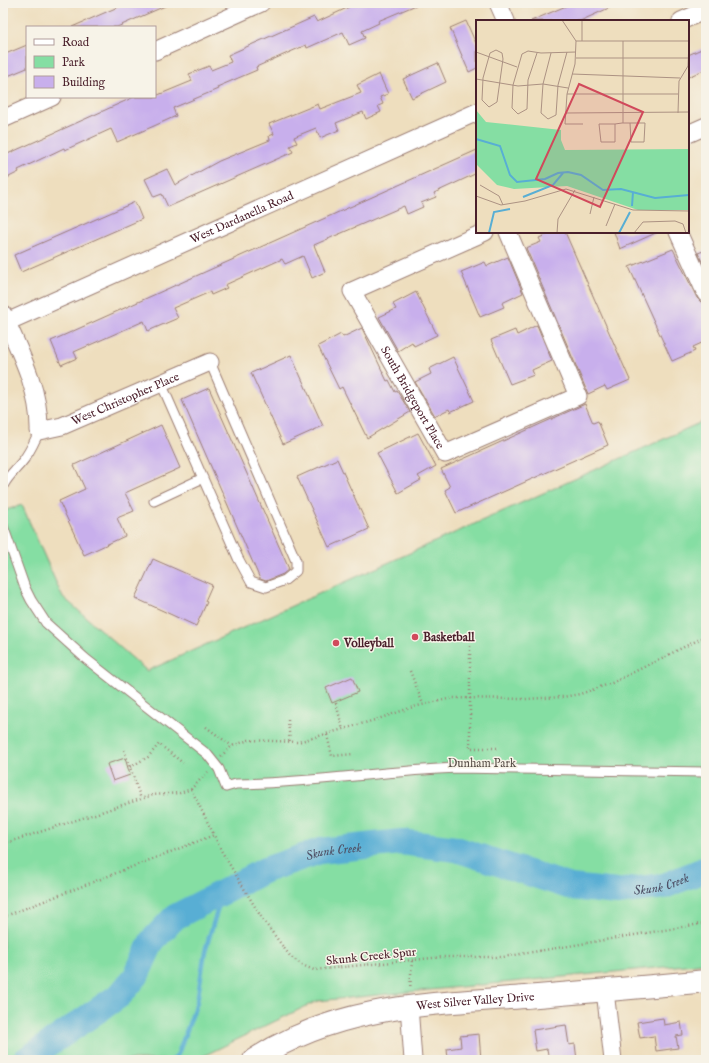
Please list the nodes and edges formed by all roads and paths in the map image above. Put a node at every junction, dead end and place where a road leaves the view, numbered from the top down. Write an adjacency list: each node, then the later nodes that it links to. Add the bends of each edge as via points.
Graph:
1 (261, 3): 6 (street)
2 (498, 3): 4 (street)
3 (706, 10): 5 (street)
4 (506, 20)
5 (683, 20)
6 (156, 51)
7 (50, 98): 9 (street)
8 (476, 112): 16 (street, West Dardanella Road)
9 (3, 119)
10 (706, 126): 11 (street)
11 (689, 134)
12 (483, 233): 13 (street, South Bridgeport Place, via 352,291 444,454 578,396)
13 (508, 233)
14 (678, 233): 15 (street)
15 (706, 294)
16 (5, 318): 19 (street, via 36,395)
17 (210, 362): 18 (street, West Christopher Place); 20 (lane, via 296,561 296,571 285,580 266,587 251,582)
18 (161, 383): 19 (street, West Christopher Place, via 62,426); 20 (lane)
19 (39, 431): 21 (lane, via 25,458 7,477)
20 (202, 478): 22 (lane)
21 (3, 486)
22 (154, 500)
23 (3, 526): 40 (lane, via 31,600 46,623 86,659 207,754 219,769 226,786 295,782 418,769)
24 (706, 636): 27 (path, via 612,683 587,692 546,698)
25 (470, 646): 27 (path)
26 (410, 671): 29 (path)
27 (470, 697): 29 (path); 35 (path, via 470,748)
28 (336, 702): 32 (path)
29 (424, 704): 32 (path)
30 (288, 720): 34 (path)
31 (206, 727): 34 (path, via 232,746 249,740)
32 (343, 730): 33 (path)
33 (327, 735): 34 (path); 37 (path, via 332,756)
34 (290, 743)
35 (497, 748)
36 (124, 750): 39 (path)
37 (353, 754)
38 (183, 763): 39 (path, via 159,744 148,756)
39 (130, 767): 41 (path)
40 (706, 772)
41 (141, 799): 42 (path, Skunk Creek Spur, via 191,789); 43 (path)
42 (214, 835): 44 (path); 46 (path, Skunk Creek Spur, via 264,920 290,956 302,965 314,970)
43 (3, 844)
44 (3, 917)
45 (706, 923): 46 (path, Skunk Creek Spur, via 504,957 442,957)
46 (412, 960): 49 (path)
47 (706, 981): 48 (street, West Silver Valley Drive)
48 (605, 991): 49 (street, West Silver Valley Drive); 52 (street)
49 (409, 1006): 50 (street, West Silver Valley Drive, via 372,1012 315,1028 293,1037); 51 (street)
50 (254, 1060)
51 (413, 1060)
52 (613, 1060)

